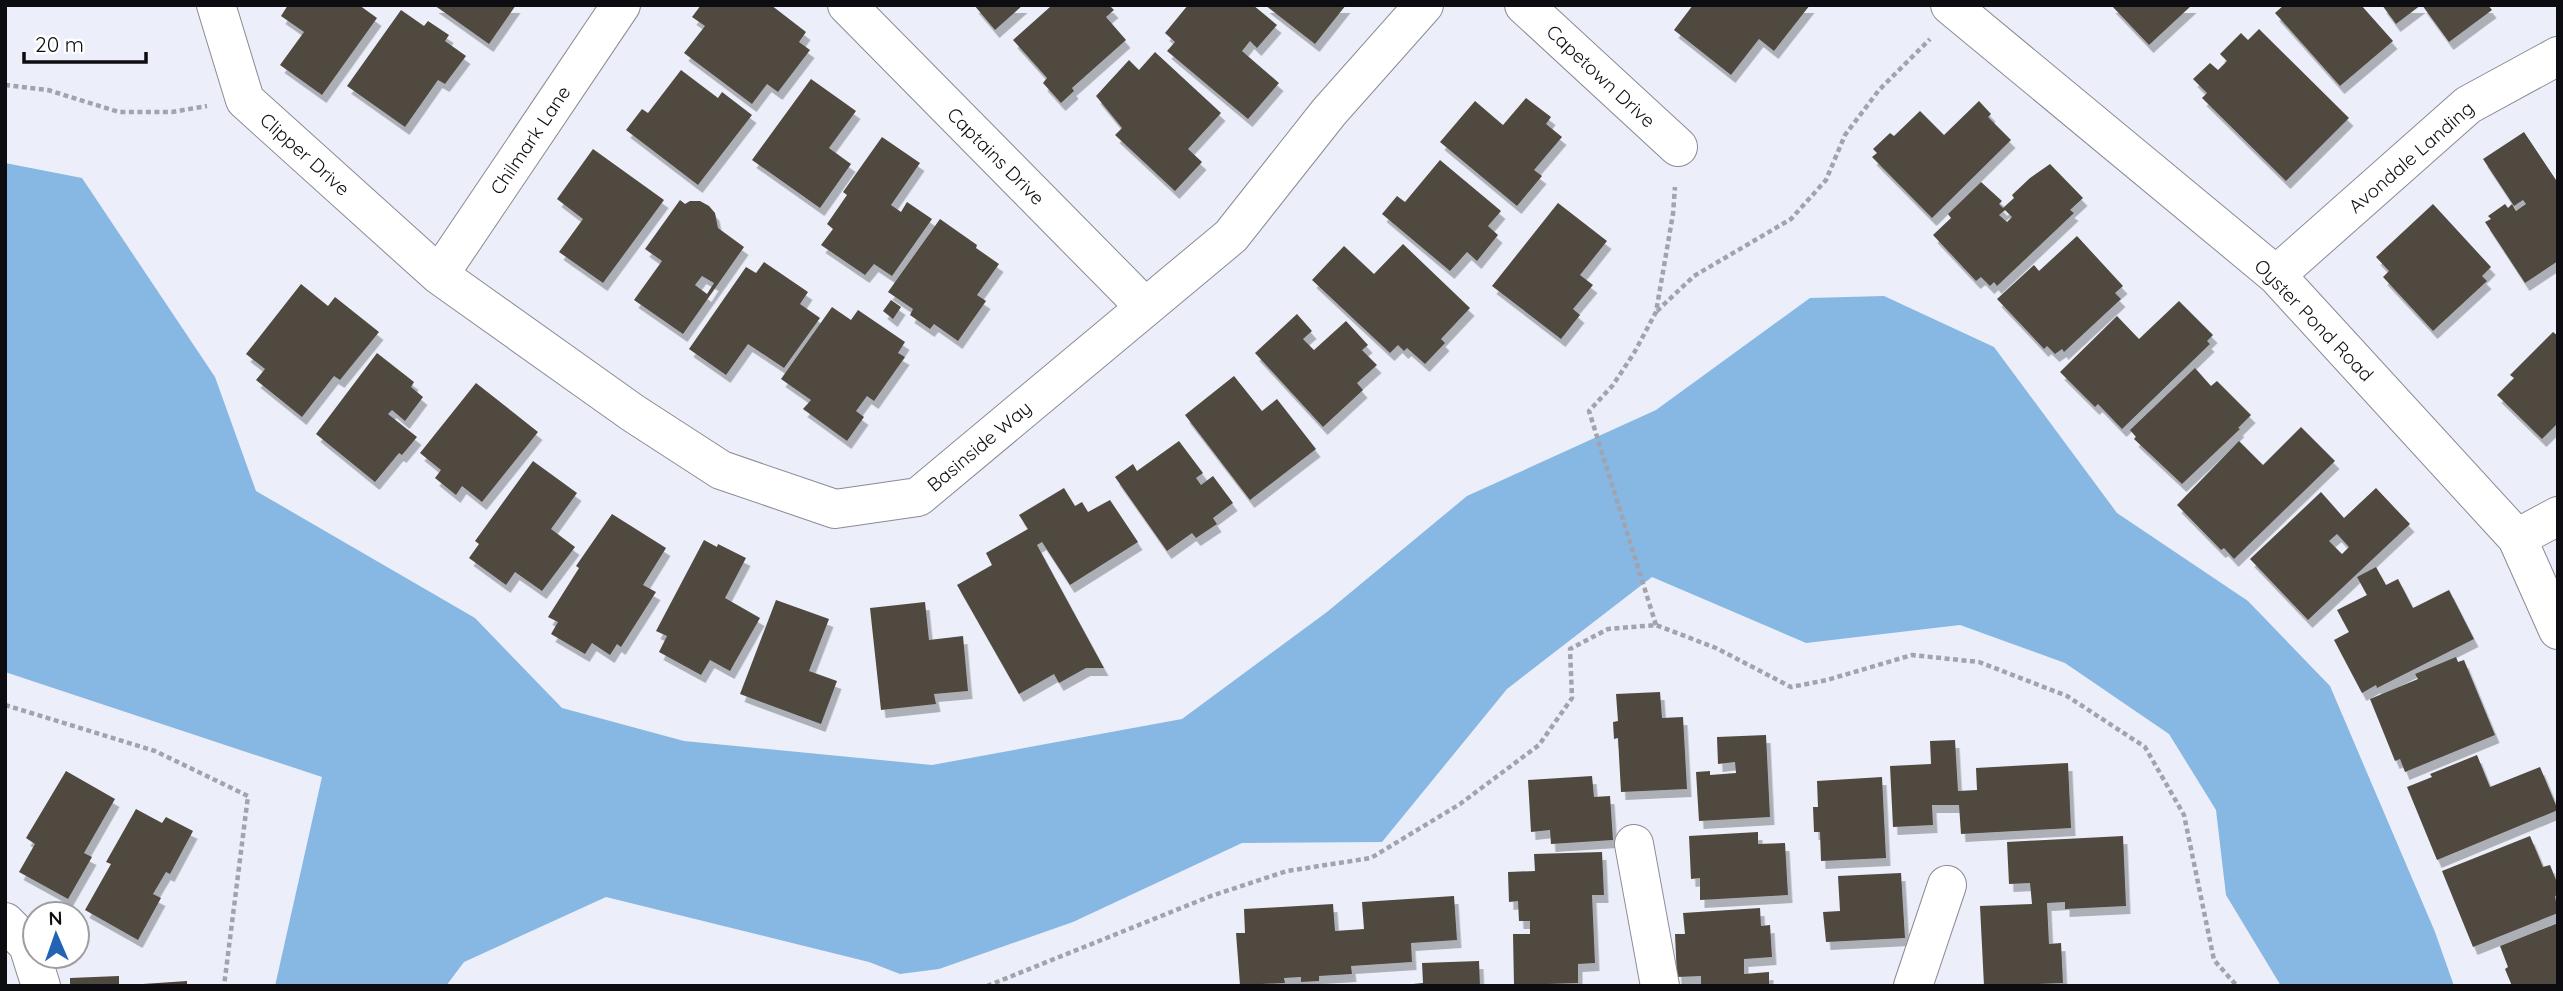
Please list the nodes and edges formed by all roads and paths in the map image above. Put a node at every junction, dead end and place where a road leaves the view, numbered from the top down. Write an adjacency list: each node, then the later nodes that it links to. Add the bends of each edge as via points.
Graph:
1 (216, 5): 9 (street, Clipper Drive)
2 (621, 5): 11 (street, Chilmark Lane)
3 (847, 5): 13 (street, Captains Drive)
4 (1424, 5): 13 (street, Basinside Way, via 1329,112 1231,236)
5 (1524, 5): 10 (street, Capetown Drive)
6 (1956, 7): 12 (street, Oyster Pond Road); 14 (path, via 1879,90 1844,135 1826,180 1791,219 1694,276)
7 (2558, 56): 12 (street, Avondale Landing, via 2468,105)
8 (5, 85): 9 (path, via 48,90 119,112 172,112)
9 (245, 100): 11 (street, Clipper Drive)
10 (1678, 147): 14 (path)
11 (439, 275): 13 (street, Basinside Way, via 721,470 835,509 918,497)
12 (2276, 275): 16 (street, Oyster Pond Road)
13 (1146, 307)
14 (1656, 312): 17 (path, via 1613,385 1589,411)
15 (2558, 516): 16 (street)
16 (2517, 538): 18 (street, Oyster Pond Road)
17 (1656, 625): 25 (path, via 1608,629 1570,649 1572,698 1539,745 1460,804 1371,858 1287,871 1211,895); 28 (path, via 1716,648 1791,687 1912,655 1979,662 2067,696 2145,747 2184,815 2214,960)
18 (2558, 629)
19 (5, 705): 24 (path, via 155,751 248,796)
20 (1634, 844): 26 (street)
21 (1947, 885): 27 (street)
22 (5, 922): 23 (street, via 28,945)
23 (41, 986)
24 (224, 986)
25 (988, 986)
26 (1660, 986)
27 (1913, 986)
28 (2237, 986)

